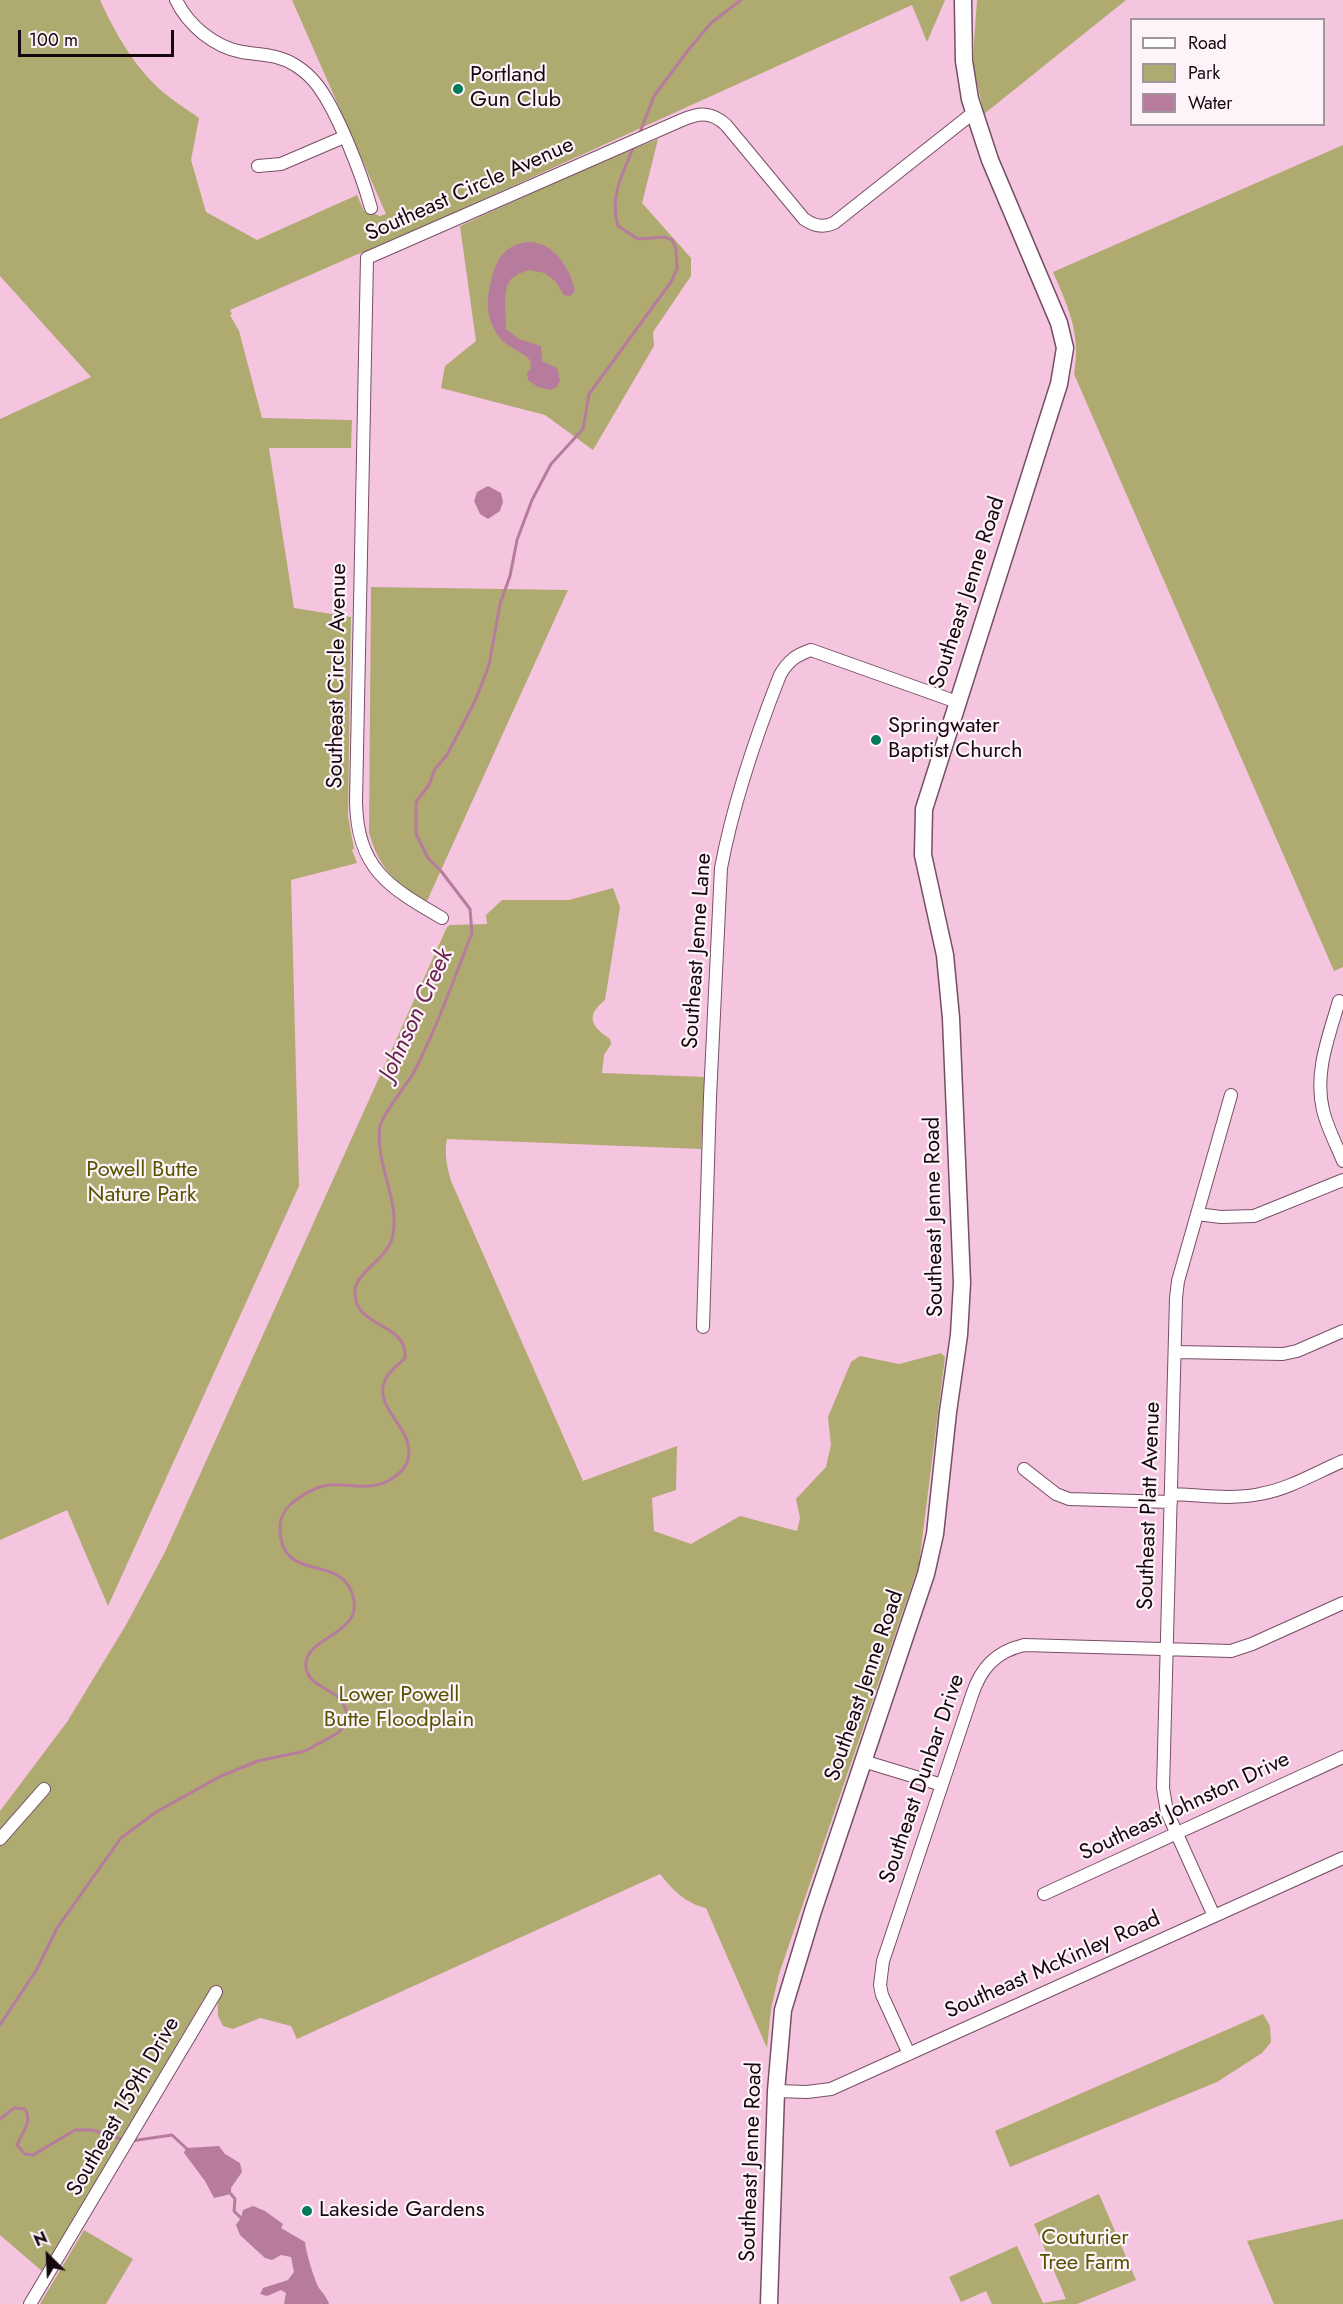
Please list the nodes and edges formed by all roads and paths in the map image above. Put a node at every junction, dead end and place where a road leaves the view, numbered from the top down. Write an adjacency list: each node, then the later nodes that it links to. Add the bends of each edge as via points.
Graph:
1 (176, 0): 4 (street, via 193,25 217,42 235,50 277,56 301,69 323,93)
2 (963, 0): 3 (main road, Southeast Jenne Road, via 964,60)
3 (974, 113): 7 (main road, Southeast Jenne Road, via 1055,312 1065,348 1059,384); 8 (street, Southeast Circle Avenue, via 846,215 823,226 804,219 726,124 713,115 694,115 366,260 357,827 364,851 378,873 399,892)
4 (344, 137): 5 (street, via 281,164); 6 (street)
5 (258, 166)
6 (371, 208)
7 (957, 702): 14 (street, Southeast Jenne Lane, via 811,650 796,656 780,675 752,756 721,868); 23 (main road, Southeast Jenne Road, via 927,797 922,846 948,981 961,1230 961,1314 932,1551)
8 (442, 918)
9 (1339, 1001): 11 (street, via 1323,1056 1320,1094)
10 (1231, 1095): 13 (street, Southeast Platt Avenue)
11 (1343, 1161)
12 (1343, 1180): 13 (street, via 1254,1216)
13 (1197, 1214): 16 (street, Southeast Platt Avenue, via 1178,1281)
14 (703, 1327)
15 (1343, 1331): 16 (street, via 1283,1354)
16 (1176, 1352): 19 (street, Southeast Platt Avenue)
17 (1343, 1461): 19 (street, via 1260,1494)
18 (1024, 1469): 19 (street, via 1056,1494 1069,1499)
19 (1171, 1498): 21 (street, Southeast Platt Avenue)
20 (1343, 1603): 21 (street, Southeast Dunbar Drive, via 1231,1651)
21 (1167, 1649): 24 (street, Southeast Dunbar Drive, via 1024,1645 1000,1654 990,1661 977,1681); 26 (street, Southeast Platt Avenue, via 1162,1788)
22 (1343, 1757): 26 (street, Southeast Johnston Drive)
23 (862, 1761): 24 (street); 33 (main road, Southeast Jenne Road, via 787,1992 779,2033)
24 (942, 1785): 32 (street, Southeast Dunbar Drive, via 880,1973 882,1995)
25 (44, 1789): 27 (street)
26 (1176, 1833): 29 (street, Southeast Johnston Drive); 30 (street, Southeast Platt Avenue)
27 (0, 1839)
28 (1343, 1858): 30 (street, Southeast McKinley Road)
29 (1044, 1894)
30 (1214, 1916): 32 (street, Southeast McKinley Road)
31 (216, 1992): 34 (street, Southeast 159th Drive)
32 (909, 2054): 33 (street, Southeast McKinley Road, via 831,2089)
33 (776, 2091): 35 (main road, Southeast Jenne Road)
34 (30, 2304)
35 (769, 2304)

